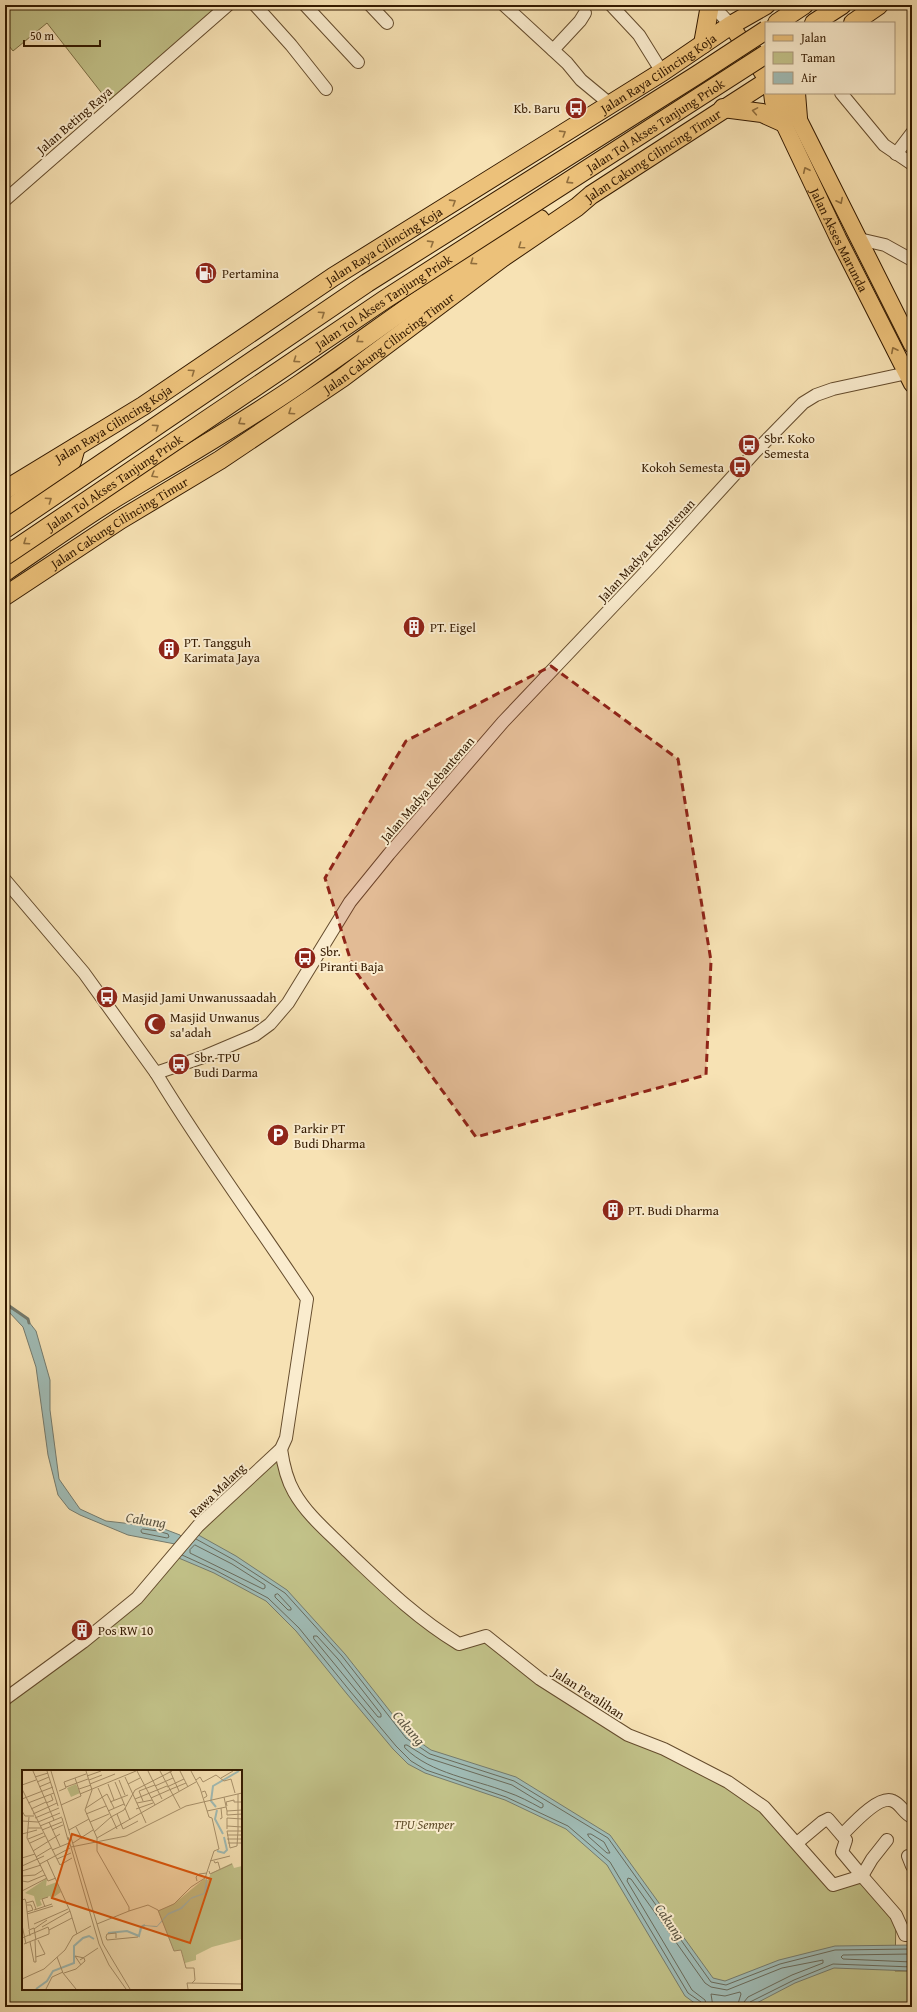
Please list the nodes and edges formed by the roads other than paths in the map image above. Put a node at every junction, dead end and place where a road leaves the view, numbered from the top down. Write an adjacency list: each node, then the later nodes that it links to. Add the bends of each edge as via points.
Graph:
1 (228, 5): 39 (street, Jalan Beting Raya)
2 (255, 5): 27 (street)
3 (305, 5): 23 (street)
4 (370, 5): 16 (street)
5 (504, 5): 20 (street)
6 (612, 5): 24 (street, via 639,35)
7 (711, 5): 18 (street); 19 (highway)
8 (766, 5): 18 (highway)
9 (804, 5): 13 (highway)
10 (842, 5): 14 (highway)
11 (879, 5): 15 (highway)
12 (585, 13): 20 (street)
13 (778, 22)
14 (816, 22)
15 (854, 22)
16 (387, 23)
17 (765, 31): 47 (highway, Jalan Tol Akses Tanjung Priok, one-way to 17, bridge, via 367,284)
18 (736, 32): 19 (highway); 25 (main road)
19 (709, 40): 22 (highway, Jalan Raya Cilincing Koja)
20 (553, 50): 32 (street, via 581,80)
21 (765, 55): 48 (highway, Jalan Tol Akses Tanjung Priok, one-way to 48, bridge, via 384,300)
22 (683, 58): 24 (highway, Jalan Raya Cilincing Koja); 33 (highway, via 696,64 716,96)
23 (358, 62)
24 (662, 72): 32 (highway, Jalan Raya Cilincing Koja)
25 (765, 76)
26 (765, 83): 33 (highway, Jalan Cakung Cilincing Timur)
27 (326, 89)
28 (772, 94): 34 (main road, Jalan Akses Marunda, via 774,101)
29 (784, 94): 34 (main road, Jalan Akses Marunda)
30 (796, 94): 34 (highway)
31 (842, 94): 36 (street, via 884,145)
32 (610, 104): 44 (highway, Jalan Raya Cilincing Koja, one-way to 32, via 143,406 333,277)
33 (719, 111): 34 (highway, one-way to 33, via 762,113); 38 (highway, Jalan Cakung Cilincing Timur)
34 (791, 121): 40 (main road, Jalan Akses Marunda, one-way to 40); 43 (main road, Jalan Akses Marunda, one-way to 34, via 838,238)
35 (912, 133): 36 (street)
36 (896, 154): 37 (street)
37 (912, 164)
38 (591, 194): 49 (highway, one-way to 49, via 565,204 504,241 224,434 110,501); 50 (highway, Jalan Cakung Cilincing Timur, one-way to 50, via 577,207 502,258 342,378 220,460 120,520)
39 (5, 200)
40 (859, 239): 41 (street, via 885,245); 42 (main road, Jalan Akses Marunda)
41 (912, 260)
42 (912, 345)
43 (910, 376): 52 (street, Jalan Madya Kebantenan, via 833,389 803,403 503,722 389,854 350,902 288,1003 270,1024 254,1035 203,1057)
44 (76, 447): 45 (highway, Jalan Raya Cilincing Koja); 46 (highway, via 72,461 65,469)
45 (5, 490)
46 (5, 512)
47 (5, 529)
48 (5, 556)
49 (5, 572)
50 (5, 596)
51 (5, 880): 52 (street, via 84,973)
52 (156, 1073): 53 (street, Rawa Malang, via 200,1144 307,1299 286,1438)
53 (280, 1449): 54 (street, Rawa Malang, via 195,1530 137,1598 83,1642); 58 (street, Jalan Peralihan, via 293,1491 310,1514 404,1606 432,1628 459,1644 486,1636 540,1679 628,1735 664,1749 728,1782 764,1807)
54 (5, 1699)
55 (912, 1818): 56 (street, via 894,1801 884,1800 864,1813)
56 (842, 1835): 58 (street, via 826,1819); 59 (street, via 846,1840 842,1852)
57 (887, 1840): 59 (street)
58 (797, 1843): 59 (street, Jalan Peralihan, via 833,1885)
59 (862, 1876): 60 (street, via 896,1915)
60 (908, 1935)

